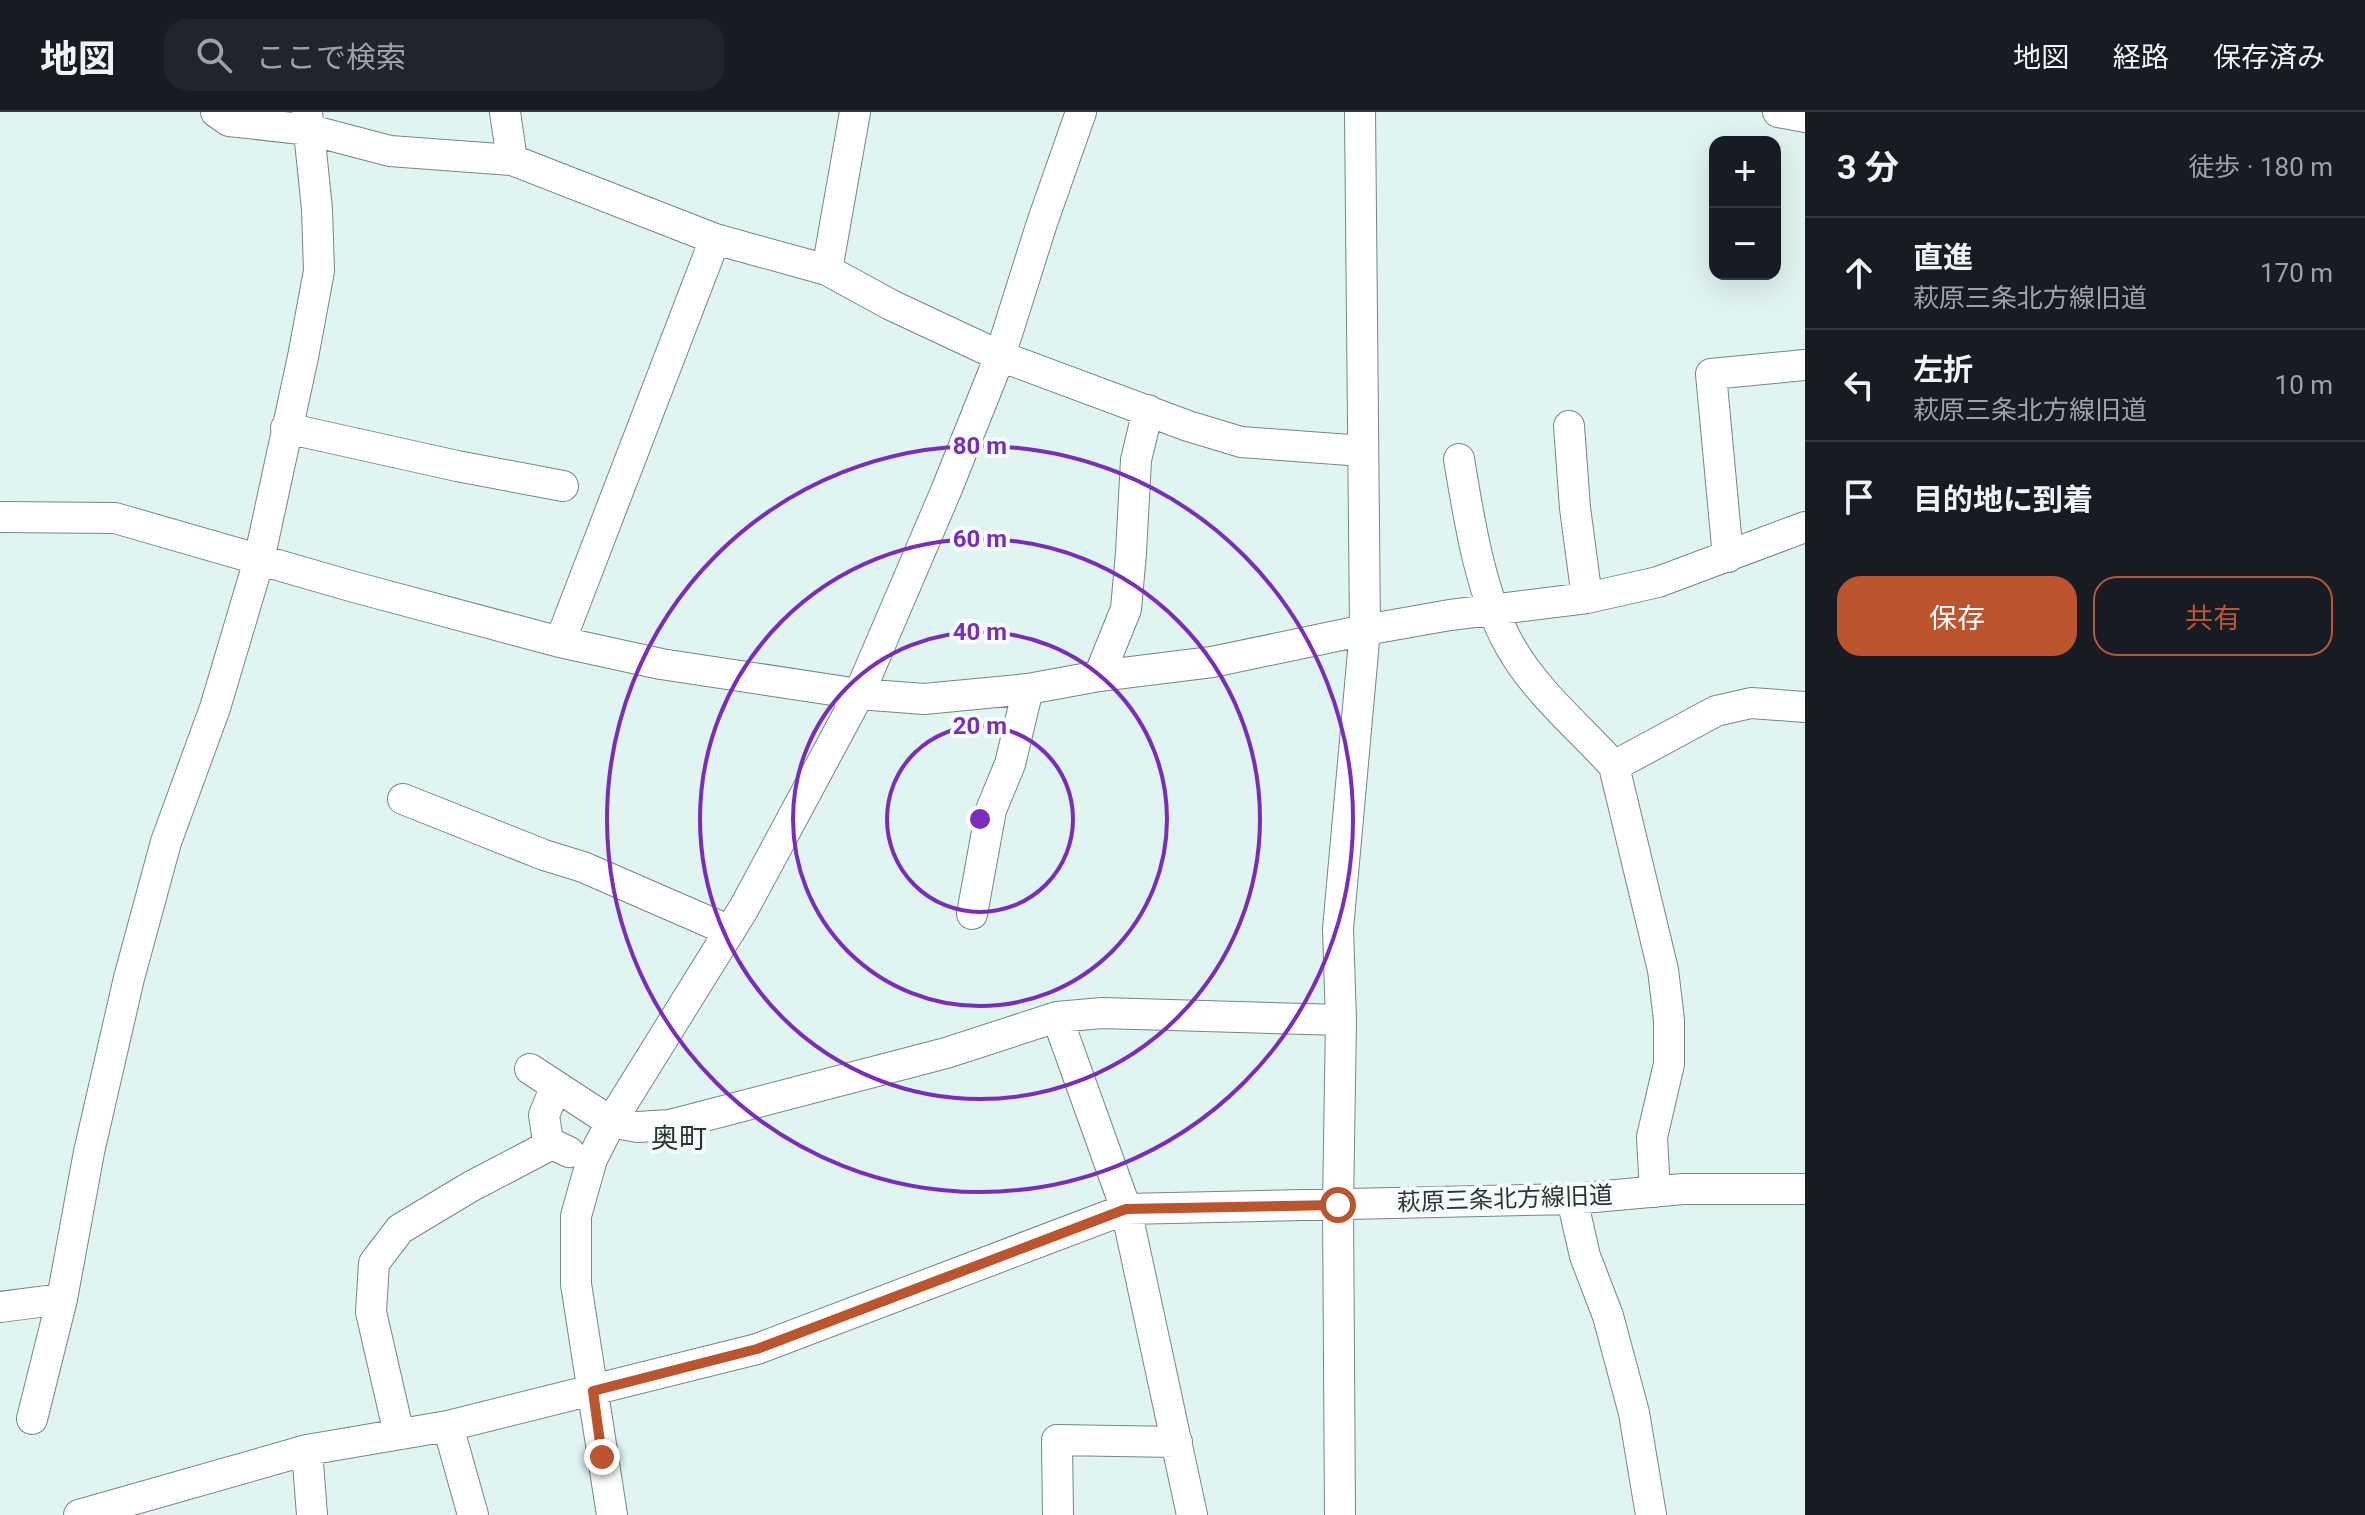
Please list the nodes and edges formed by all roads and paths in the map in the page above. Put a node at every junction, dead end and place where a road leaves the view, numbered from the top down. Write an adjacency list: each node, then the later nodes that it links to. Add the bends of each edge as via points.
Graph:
1 (216, 112): 8 (street, via 229,121)
2 (505, 112): 9 (street)
3 (855, 112): 11 (street)
4 (1081, 112): 12 (street)
5 (1360, 112): 17 (street)
6 (1778, 112): 7 (street)
7 (1805, 117)
8 (308, 121): 9 (street, via 390,151); 16 (street, via 319,271)
9 (512, 160): 10 (street)
10 (715, 239): 11 (street); 27 (street)
11 (827, 270): 12 (street)
12 (1000, 356): 14 (street); 30 (street)
13 (1805, 365): 22 (street, via 1711,374)
14 (1148, 410): 17 (street, via 1241,442); 28 (street, via 1136,460 1126,609)
15 (1569, 426): 24 (street)
16 (286, 428): 19 (street); 23 (street)
17 (1363, 451): 26 (street)
18 (1459, 459): 25 (street)
19 (563, 486)
20 (0, 517): 23 (street, via 115,518)
21 (1805, 527): 22 (street)
22 (1728, 557): 24 (street, via 1658,582)
23 (259, 560): 27 (street); 48 (street, via 215,708 166,842 129,978)
24 (1587, 598): 25 (street)
25 (1493, 609): 26 (street); 32 (street, via 1510,647 1535,682)
26 (1365, 630): 28 (street, via 1212,662); 37 (street, via 1338,929)
27 (560, 642): 30 (street, via 661,664)
28 (1099, 676): 29 (street)
29 (1028, 689): 30 (street, via 924,699); 34 (street, via 1010,764 991,810)
30 (859, 694): 35 (street)
31 (1805, 707): 32 (street, via 1751,703 1716,711)
32 (1614, 766): 44 (street, via 1663,970 1669,1020 1669,1064 1652,1137)
33 (403, 799): 35 (street, via 583,867)
34 (972, 914)
35 (730, 931): 40 (street)
36 (1057, 1017): 37 (street, via 1102,1013); 40 (street, via 946,1053 670,1125); 47 (street)
37 (1341, 1020): 46 (street)
38 (530, 1069): 39 (street)
39 (556, 1086): 40 (street); 41 (street, via 544,1115)
40 (611, 1122): 42 (street)
41 (552, 1144): 42 (street); 53 (street, via 400,1229 374,1263 371,1312)
42 (592, 1159): 50 (street, via 576,1216 576,1284)
43 (1805, 1189): 44 (street, 萩原三条北方線旧道)
44 (1655, 1192): 45 (street, 萩原三条北方線旧道)
45 (1572, 1199): 46 (street, 萩原三条北方線旧道); 63 (street, via 1634,1413)
46 (1338, 1205): 47 (street, 萩原三条北方線旧道); 62 (street)
47 (1126, 1209): 50 (street, 萩原三条北方線旧道, via 757,1349); 54 (street)
48 (62, 1299): 49 (street); 51 (street)
49 (0, 1307)
50 (593, 1391): 52 (street, 萩原三条北方線旧道); 59 (street)
51 (32, 1419)
52 (448, 1426): 53 (street, 萩原三条北方線旧道); 58 (street)
53 (399, 1434): 55 (street, 萩原三条北方線旧道)
54 (1177, 1442): 60 (street, via 1057,1440); 61 (street)
55 (307, 1450): 56 (street, 萩原三条北方線旧道); 57 (street)
56 (79, 1515)
57 (312, 1515)
58 (473, 1515)
59 (612, 1515)
60 (1058, 1515)
61 (1192, 1515)
62 (1340, 1515)
63 (1651, 1515)

